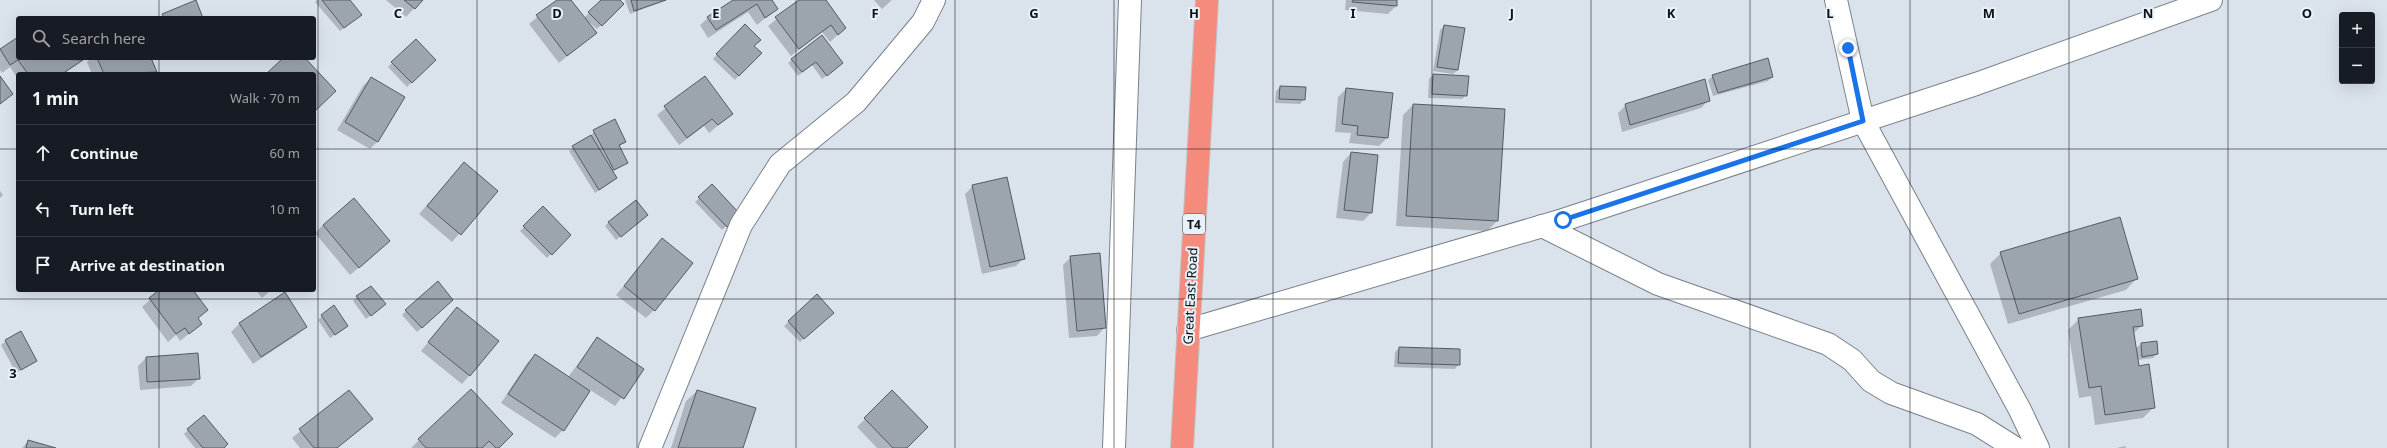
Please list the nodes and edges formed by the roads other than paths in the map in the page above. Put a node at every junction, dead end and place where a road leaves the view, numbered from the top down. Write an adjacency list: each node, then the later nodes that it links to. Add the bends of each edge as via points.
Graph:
1 (934, 0): 9 (street, via 923,22 856,102 780,164 741,225)
2 (1130, 0): 10 (street)
3 (1207, 0): 8 (highway, Great East Road / T4)
4 (1836, 0): 6 (street)
5 (2211, 0): 6 (street, via 1976,84)
6 (1863, 121): 7 (street); 13 (street, via 2020,410)
7 (1542, 226): 8 (street); 12 (street, via 1658,284 1828,344 1852,360 1871,381 1891,394 1977,424)
8 (1188, 330): 11 (highway, Great East Road / T4)
9 (650, 448)
10 (1114, 448)
11 (1182, 448)
12 (2015, 448)
13 (2038, 448)

